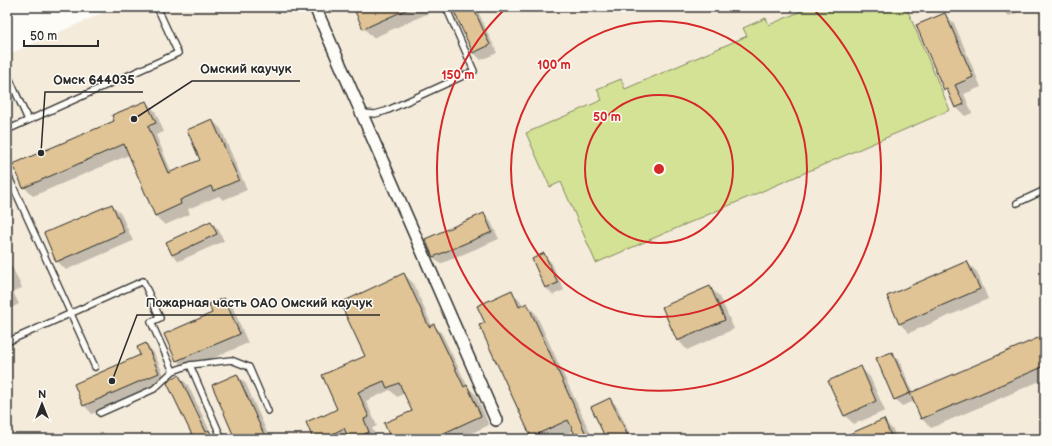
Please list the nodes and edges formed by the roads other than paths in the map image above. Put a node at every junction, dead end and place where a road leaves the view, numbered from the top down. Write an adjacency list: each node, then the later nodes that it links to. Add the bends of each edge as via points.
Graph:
1 (157, 7): 6 (lane, via 178,53)
2 (315, 7): 5 (street)
3 (446, 7): 5 (lane, via 474,71 386,111 375,114)
4 (7, 73): 6 (lane)
5 (362, 113): 18 (street)
6 (28, 120): 7 (lane)
7 (7, 130)
8 (7, 173): 11 (lane)
9 (1045, 190): 10 (lane)
10 (1017, 203)
11 (70, 314): 12 (lane); 14 (lane); 15 (lane, via 143,281 160,318 151,322)
12 (7, 342)
13 (190, 365): 15 (lane); 16 (lane, via 231,360 249,367); 19 (lane)
14 (94, 366)
15 (173, 371): 17 (lane, via 154,389)
16 (268, 411)
17 (100, 413)
18 (496, 420)
19 (222, 439)

